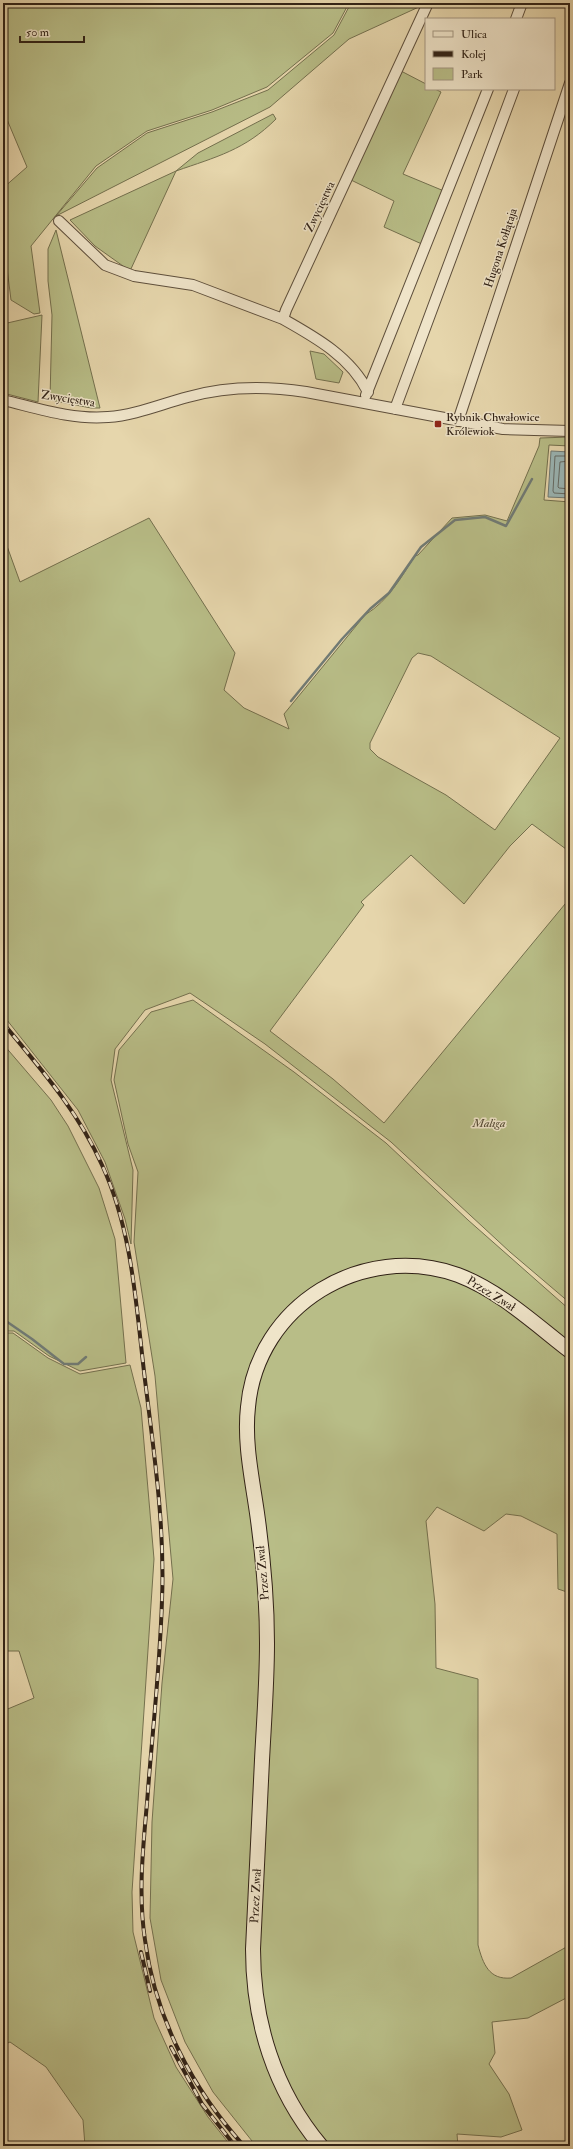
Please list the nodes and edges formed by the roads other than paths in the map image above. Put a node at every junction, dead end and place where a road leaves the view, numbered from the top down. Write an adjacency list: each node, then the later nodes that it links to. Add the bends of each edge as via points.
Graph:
1 (428, 3): 8 (street, Zwycięstwa)
2 (522, 3): 3 (street)
3 (516, 18)
4 (570, 83): 13 (street, Hugona Kołłątaja)
5 (488, 90): 9 (street)
6 (514, 90): 12 (street)
7 (59, 221): 8 (street, via 105,265 134,276 193,285)
8 (283, 319): 9 (street, via 314,336 335,352 356,374)
9 (368, 392): 11 (street)
10 (3, 400): 11 (street, Zwycięstwa, via 60,414 92,417 124,415 189,396 245,388 295,390)
11 (364, 403): 12 (street, Zwycięstwa)
12 (395, 409): 13 (street, Zwycięstwa)
13 (458, 422): 14 (street, Zwycięstwa, via 503,429)
14 (570, 431)
15 (570, 1351): 16 (street, Przez Zwał, via 471,1280 425,1267 388,1266 347,1275 328,1284 303,1302 273,1335 261,1357 252,1383 247,1438 264,1577 267,1643 254,1927 255,1992 260,2025 277,2076 297,2114)
16 (321, 2146)

